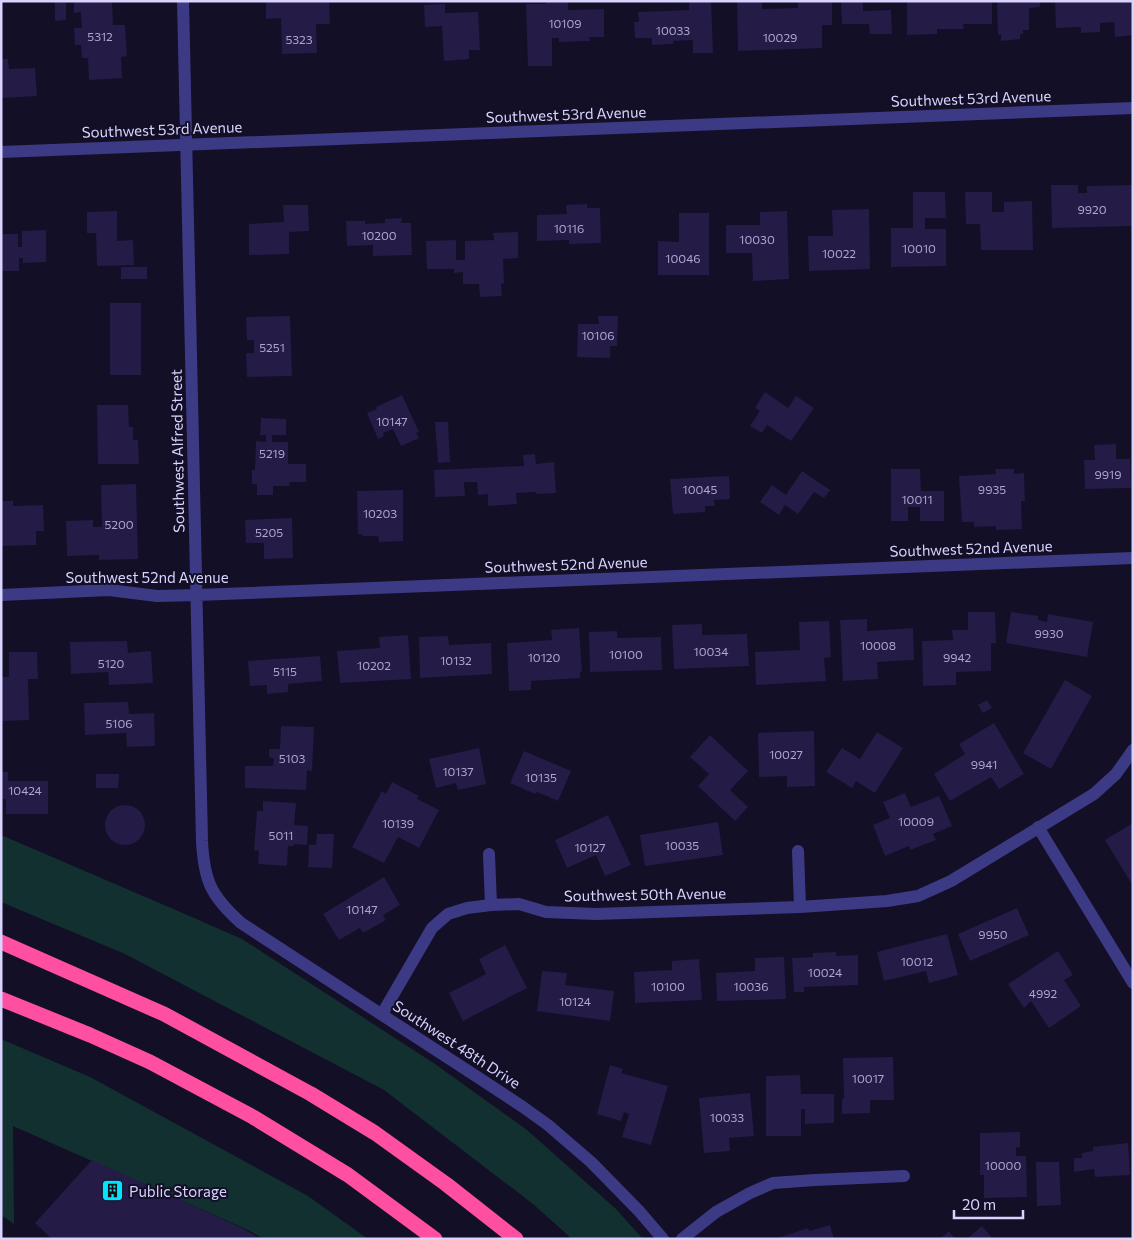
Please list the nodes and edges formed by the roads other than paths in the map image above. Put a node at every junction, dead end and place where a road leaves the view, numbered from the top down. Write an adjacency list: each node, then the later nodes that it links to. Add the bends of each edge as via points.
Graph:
1 (183, 1): 3 (street, Southwest Alfred Street)
2 (1133, 108): 3 (street, Southwest 53rd Avenue)
3 (187, 145): 4 (street, Southwest 53rd Avenue); 7 (street, Southwest Alfred Street)
4 (1, 152)
5 (1133, 558): 7 (street, Southwest 52nd Avenue)
6 (1, 595): 7 (street, Southwest 52nd Avenue, via 109,590 157,596)
7 (197, 595): 12 (street, Southwest Alfred Street, via 203,860)
8 (1133, 750): 9 (street, Southwest 50th Avenue, via 1116,774 1094,794)
9 (1038, 827): 14 (street, Southwest 50th Avenue, via 951,881 918,896); 16 (street)
10 (798, 851): 14 (street)
11 (490, 854): 13 (street)
12 (216, 897): 18 (street, Southwest 48th Drive, via 248,928)
13 (491, 905): 14 (street, Southwest 50th Avenue, via 519,904 546,912 596,914); 18 (street, Southwest 50th Avenue, via 448,914 432,928)
14 (800, 907)
15 (1, 942): 21 (highway, via 164,1014 311,1094 374,1133)
16 (1133, 983)
17 (1, 999): 20 (highway, via 150,1062 253,1117 348,1175)
18 (382, 1014): 22 (street, Southwest 48th Drive, via 548,1125 591,1162)
19 (904, 1176): 23 (street, via 773,1183 716,1212)
20 (435, 1239)
21 (516, 1239)
22 (663, 1239)
23 (682, 1239)

